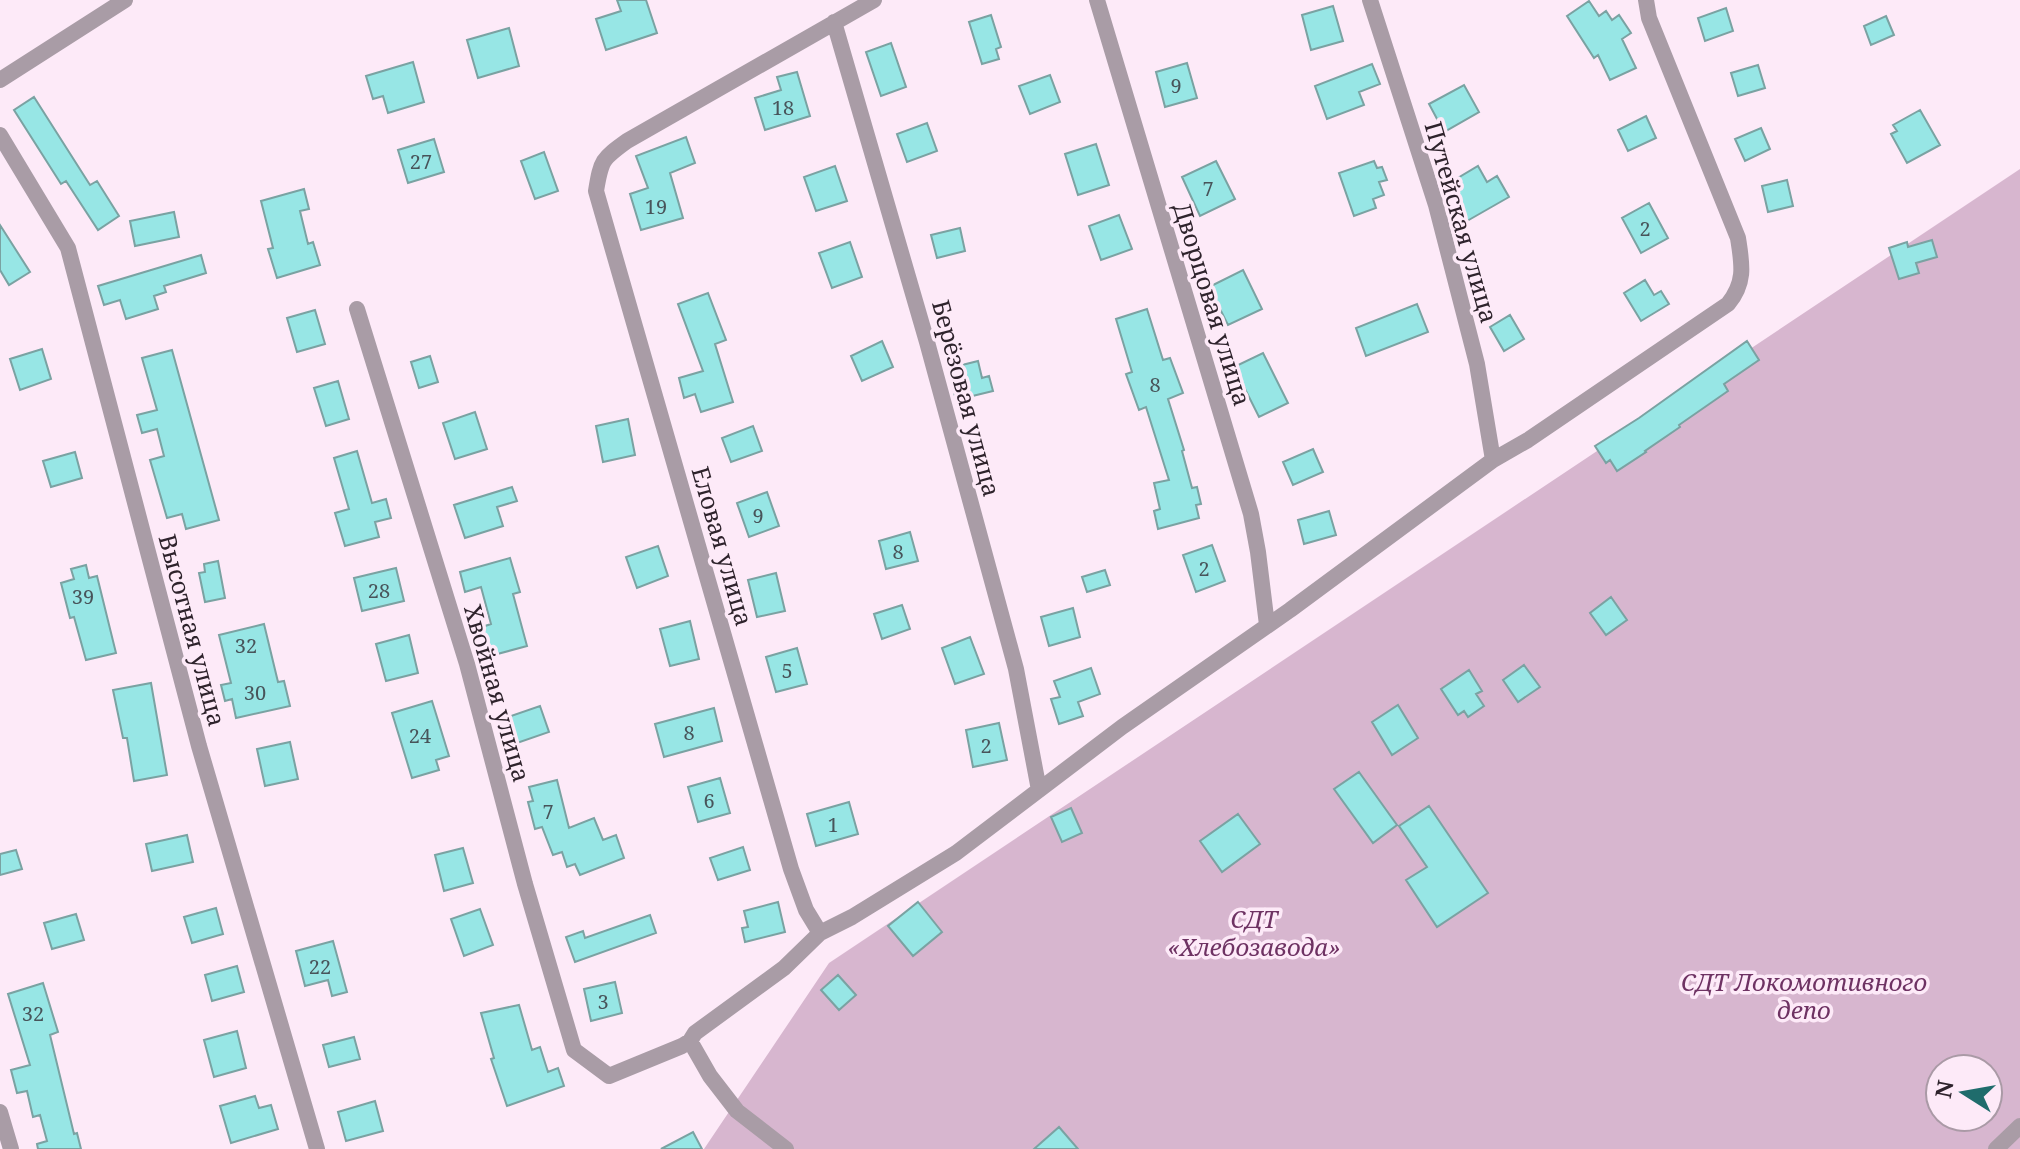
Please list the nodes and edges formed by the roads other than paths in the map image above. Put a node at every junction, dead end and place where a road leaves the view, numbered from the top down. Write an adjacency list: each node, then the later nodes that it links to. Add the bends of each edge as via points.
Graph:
1 (125, 0): 7 (street)
2 (874, 0): 6 (street)
3 (1097, 0): 11 (street, Дворцовая улица, via 1251,514)
4 (1370, 0): 10 (street, Путейская улица, via 1436,205 1477,364)
5 (1646, 0): 10 (street, via 1738,238 1742,268 1737,293)
6 (834, 22): 12 (street, Берёзовая улица, via 1016,669); 13 (street, Еловая улица, via 627,141 606,156 596,191 791,869)
7 (0, 80)
8 (0, 135): 18 (street, Высотная улица, via 68,248 199,746)
9 (357, 309): 14 (street, Хвойная улица, via 467,664 574,1050 609,1076)
10 (1493, 460): 11 (street)
11 (1267, 625): 12 (street)
12 (1039, 790): 13 (street, via 956,853)
13 (820, 933): 14 (street)
14 (690, 1041): 19 (street, via 737,1111)
15 (0, 1112): 17 (street)
16 (2020, 1126): 20 (street)
17 (11, 1149)
18 (317, 1149)
19 (786, 1149)
20 (1996, 1149)

